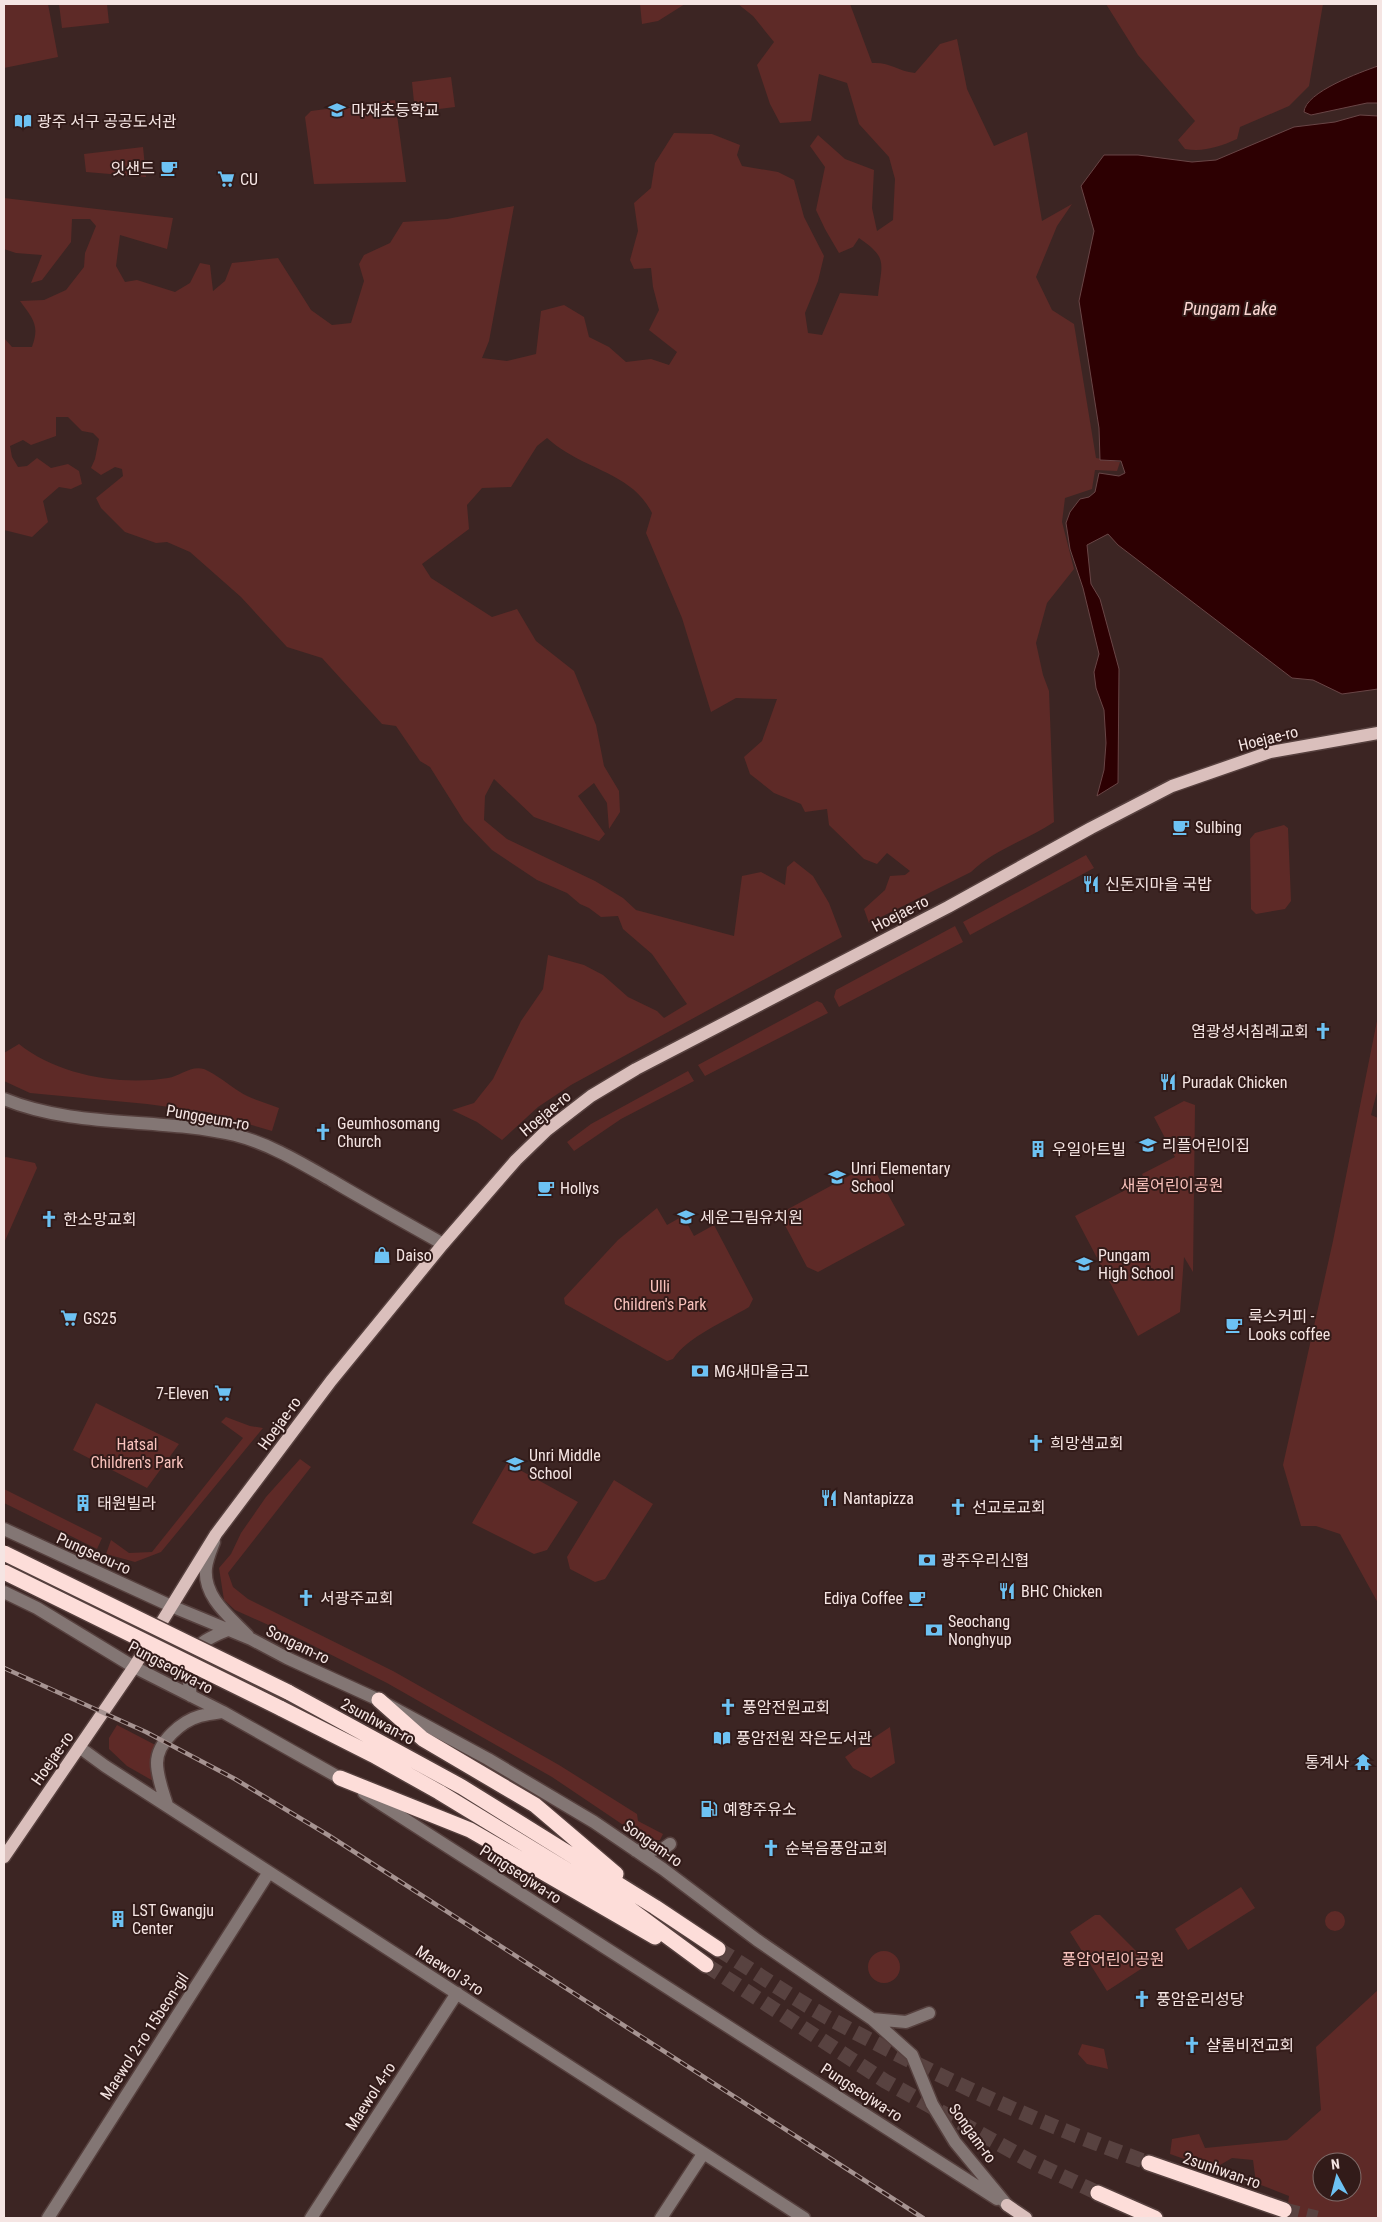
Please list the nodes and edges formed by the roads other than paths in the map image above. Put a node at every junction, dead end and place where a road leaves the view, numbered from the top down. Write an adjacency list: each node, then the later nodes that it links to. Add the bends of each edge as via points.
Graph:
1 (1378, 733): 3 (main road, Hoejae-ro, via 1270,752 1172,786 636,1069 591,1096 548,1130 516,1160)
2 (4, 1099): 3 (street, Punggeum-ro, via 61,1116 172,1125 236,1136 284,1154)
3 (443, 1244): 5 (main road, Hoejae-ro, via 331,1381)
4 (4, 1529): 9 (street, Pungseou-ro)
5 (216, 1534): 9 (main road, Hoejae-ro); 11 (street, via 206,1568 209,1590 217,1604)
6 (4, 1553): 23 (highway, 2sunhwan-ro, bridge, via 288,1692 462,1787)
7 (4, 1572): 17 (highway, 2sunhwan-ro, bridge, via 373,1755 626,1906 706,1965 470,1830)
8 (4, 1592): 12 (street, Pungseojwa-ro)
9 (171, 1606): 10 (street, Songam-ro); 12 (main road, Hoejae-ro)
10 (228, 1630): 11 (street, Songam-ro); 13 (street, via 208,1638 194,1653 187,1670)
11 (251, 1639): 14 (street, Songam-ro)
12 (134, 1667): 13 (street, Pungseojwa-ro); 16 (main road, Hoejae-ro)
13 (191, 1696): 15 (street, Pungseojwa-ro)
14 (379, 1700): 20 (street, Songam-ro, via 488,1759); 23 (highway, via 423,1739 536,1805)
15 (224, 1712): 17 (street, Pungseojwa-ro); 18 (street, via 192,1719 180,1726 162,1746 157,1764)
16 (79, 1747): 18 (street, Maewol 3-ro); 21 (main road, Hoejae-ro)
17 (340, 1778): 31 (street, Pungseojwa-ro)
18 (167, 1805): 22 (street, Maewol 3-ro)
19 (670, 1844): 20 (street, via 663,1849)
20 (636, 1851): 27 (street, Songam-ro)
21 (4, 1857)
22 (269, 1872): 25 (street, Maewol 3-ro); 33 (street, Maewol 2-ro 15beon-gil)
23 (655, 1907): 24 (highway, 2sunhwan-ro)
24 (718, 1950)
25 (457, 1993): 28 (street, Maewol 3-ro); 34 (street, Maewol 4-ro)
26 (929, 2013): 27 (street, via 906,2022)
27 (872, 2019): 31 (street, Songam-ro, via 912,2055 932,2104 955,2142)
28 (702, 2154): 35 (street); 36 (street, Maewol 3-ro)
29 (1149, 2163): 32 (highway, 2sunhwan-ro)
30 (1098, 2193): 38 (highway)
31 (1007, 2205): 37 (main road, Songam-ro)
32 (1284, 2210)
33 (48, 2218)
34 (311, 2218)
35 (661, 2218)
36 (804, 2218)
37 (1026, 2218)
38 (1155, 2218)

